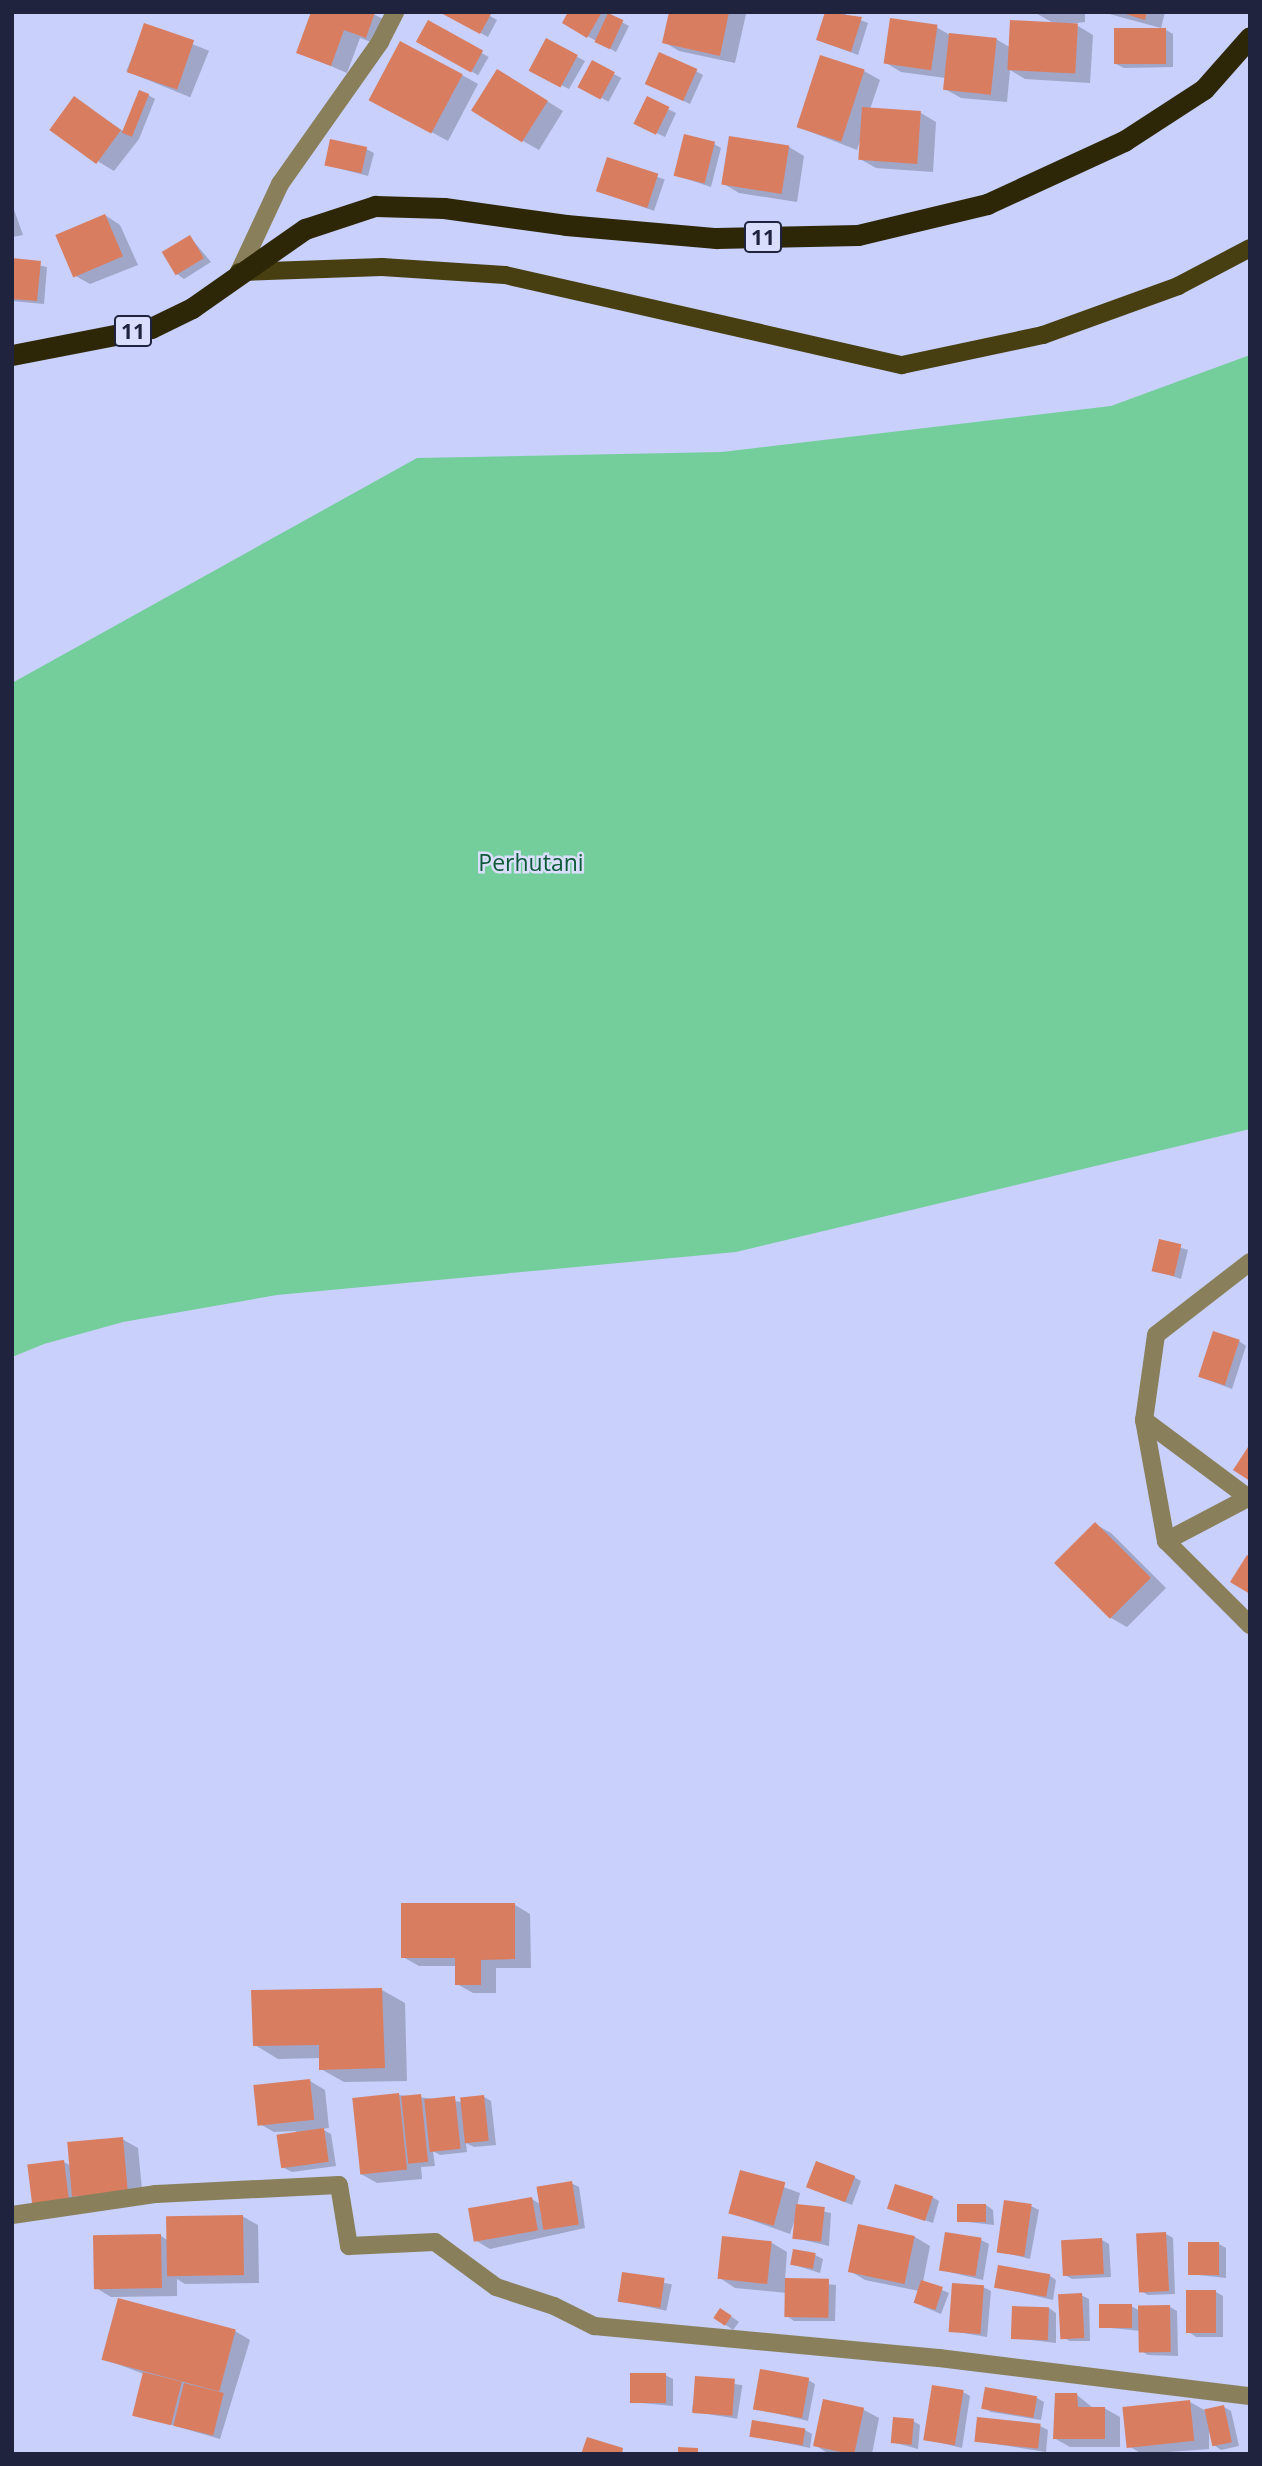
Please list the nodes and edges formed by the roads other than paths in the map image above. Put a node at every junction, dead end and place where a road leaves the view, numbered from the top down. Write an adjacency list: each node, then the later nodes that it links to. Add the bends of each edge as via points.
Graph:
1 (395, 12): 4 (street, via 380,42 279,184)
2 (1250, 37): 4 (highway, 11, via 1204,89 1124,141 988,204 871,232 716,238 566,225 444,208 375,206 305,229)
3 (1250, 248): 4 (main road, via 1178,286 1043,335 902,365 505,275 383,267)
4 (239, 272): 5 (highway, 11, via 192,308 151,328)
5 (12, 355)
6 (1250, 1262): 7 (street, via 1156,1335)
7 (1144, 1420): 8 (street); 9 (street)
8 (1249, 1498): 9 (street)
9 (1166, 1541): 10 (street)
10 (1250, 1626)
11 (12, 2215): 12 (street, via 156,2194 339,2185 349,2246 435,2242 496,2287 554,2306 594,2326 939,2358)
12 (1250, 2396)

